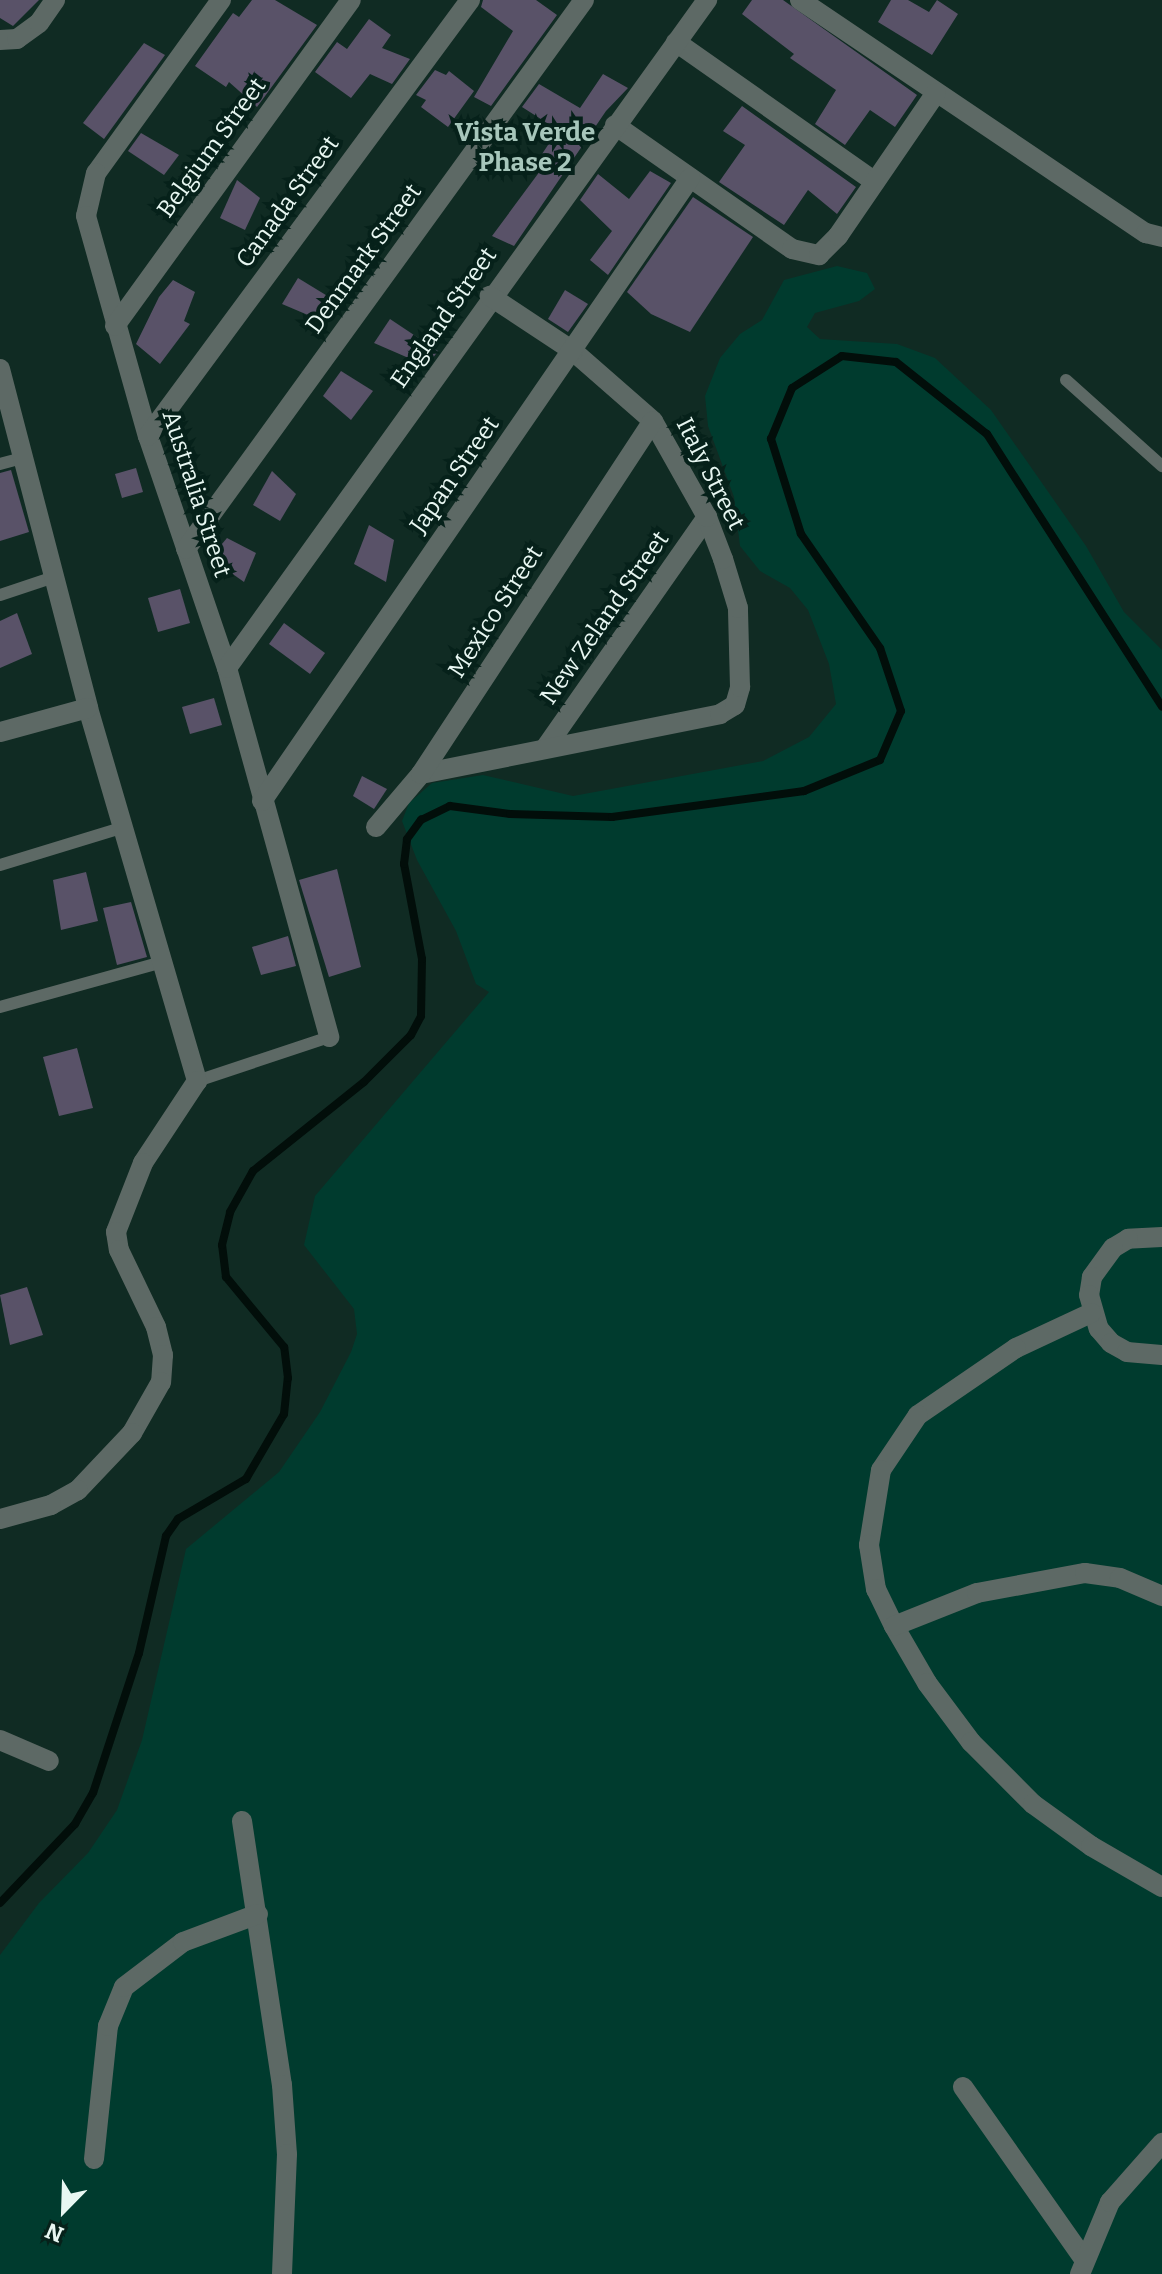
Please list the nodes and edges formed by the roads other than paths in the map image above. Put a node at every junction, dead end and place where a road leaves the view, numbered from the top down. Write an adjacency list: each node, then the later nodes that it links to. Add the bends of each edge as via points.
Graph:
1 (55, 0): 8 (street, via 39,23 17,39)
2 (221, 0): 16 (street, Australia Street, via 90,188 86,216)
3 (351, 0): 16 (street, Belgium Street)
4 (470, 0): 21 (street, Canada Street)
5 (584, 0): 26 (street, Denmark Street)
6 (707, 0): 9 (street, England Street)
7 (800, 0): 10 (street)
8 (0, 40)
9 (676, 42): 11 (street, England Street); 13 (street)
10 (936, 93): 13 (street); 14 (street, via 1146,233)
11 (615, 125): 12 (street); 15 (street, England Street)
12 (690, 178): 13 (street, via 806,255 828,248); 17 (street, Japan Street)
13 (875, 182)
14 (1162, 237)
15 (490, 296): 17 (street, Italy Street); 29 (street, England Street)
16 (115, 326): 21 (street, Australia Street)
17 (573, 351): 20 (street, Italy Street); 34 (street, Japan Street)
18 (1, 379): 22 (street)
19 (1066, 380): 24 (lane)
20 (653, 421): 25 (street, Italy Street); 33 (street, Mexico Street)
21 (148, 436): 26 (street, Australia Street)
22 (22, 458): 23 (lane); 27 (street)
23 (0, 464)
24 (1162, 466)
25 (707, 517): 32 (street, New Zeland Street); 32 (street, Italy Street, via 738,608 740,687 735,705 720,714)
26 (186, 549): 29 (street, Australia Street)
27 (54, 577): 28 (lane); 30 (street)
28 (0, 595)
29 (227, 668): 34 (street, Australia Street)
30 (88, 708): 31 (street); 35 (street)
31 (0, 732)
32 (546, 747): 33 (street)
33 (421, 774): 36 (street, Mexico Street)
34 (262, 801): 40 (street, Australia Street)
35 (124, 827): 37 (lane); 38 (street)
36 (376, 827)
37 (0, 865)
38 (162, 962): 39 (lane); 41 (street)
39 (0, 1007)
40 (329, 1037): 41 (lane)
41 (197, 1081): 45 (street, via 143,1163 116,1232 119,1250 156,1327 163,1355 161,1382 123,1443 78,1490 51,1505)
42 (1162, 1237): 43 (street, via 1128,1239 1100,1261 1092,1277)
43 (1091, 1313): 44 (street, via 1099,1329 1127,1352); 47 (street, via 979,1370 918,1415 897,1439 881,1470 869,1545 876,1589)
44 (1162, 1355)
45 (0, 1519)
46 (1162, 1596): 47 (street, via 1120,1578 1085,1573 977,1593)
47 (894, 1626): 51 (street, via 927,1683 971,1742 1033,1804)
48 (0, 1740): 49 (street)
49 (49, 1761)
50 (242, 1821): 52 (street)
51 (1162, 1887)
52 (258, 1914): 55 (street, via 183,1942 124,1987 108,2026); 57 (street, via 287,2154)
53 (963, 2087): 56 (street)
54 (1162, 2143): 56 (street, via 1110,2202)
55 (94, 2159)
56 (1082, 2266)
57 (282, 2274)

